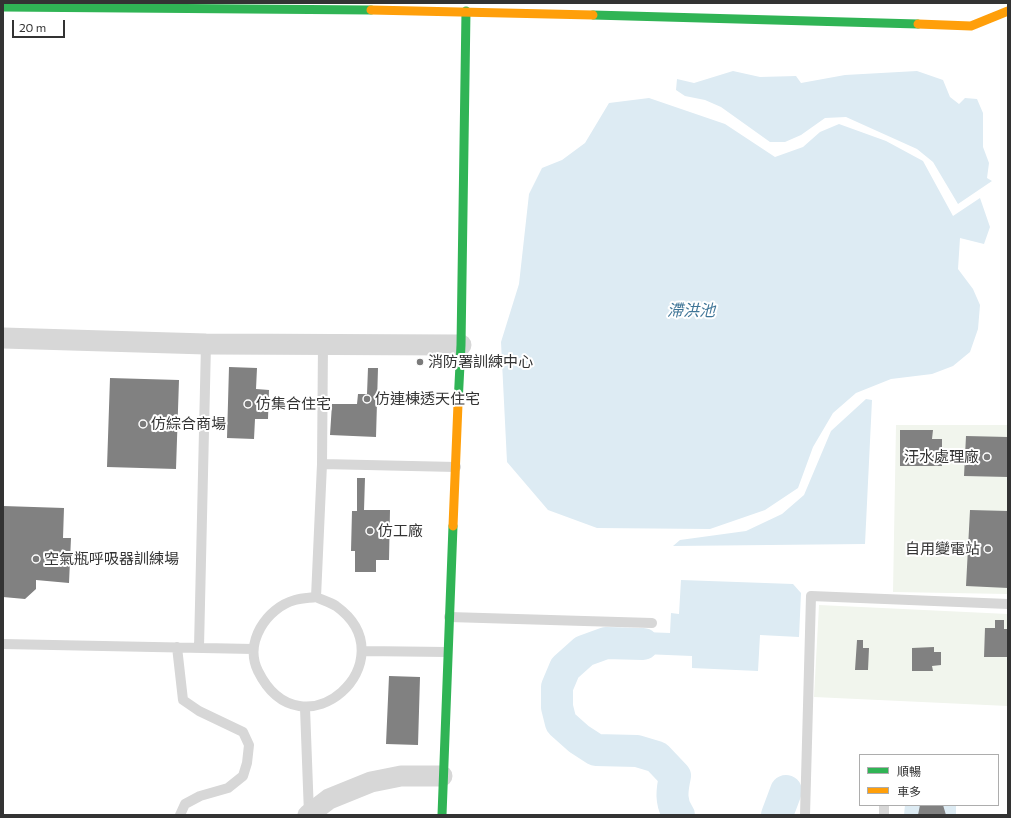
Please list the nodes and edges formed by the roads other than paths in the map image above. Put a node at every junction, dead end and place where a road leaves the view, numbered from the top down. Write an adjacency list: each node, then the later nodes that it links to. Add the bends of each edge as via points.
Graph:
1 (3, 7): 2 (street)
2 (466, 7): 3 (street); 8 (street)
3 (551, 8): 4 (street, via 971,26)
4 (1008, 11)
5 (3, 338): 7 (street)
6 (323, 343): 7 (street); 8 (street); 9 (lane)
7 (206, 344): 17 (lane)
8 (461, 345): 10 (street)
9 (322, 464): 10 (lane); 11 (lane)
10 (456, 467): 13 (street)
11 (316, 597): 18 (lane, via 295,600 275,610 260,627); 19 (lane, via 334,605 349,617 358,633)
12 (1008, 604): 26 (lane, via 811,596)
13 (449, 617): 14 (lane); 20 (street)
14 (652, 623)
15 (3, 644): 16 (lane)
16 (177, 647): 17 (lane); 23 (lane, via 183,700 199,711 243,732 249,745 247,763 242,776 228,788 200,796 185,804)
17 (200, 647): 18 (lane)
18 (252, 649): 21 (lane, via 257,670 268,688 285,701)
19 (362, 651): 20 (lane); 21 (lane, via 357,672 345,690 327,702)
20 (447, 652): 22 (street)
21 (305, 708): 24 (lane)
22 (442, 776): 24 (street, via 401,776 371,782 329,799); 25 (street)
23 (180, 815)
24 (308, 815)
25 (442, 815)
26 (805, 815)

